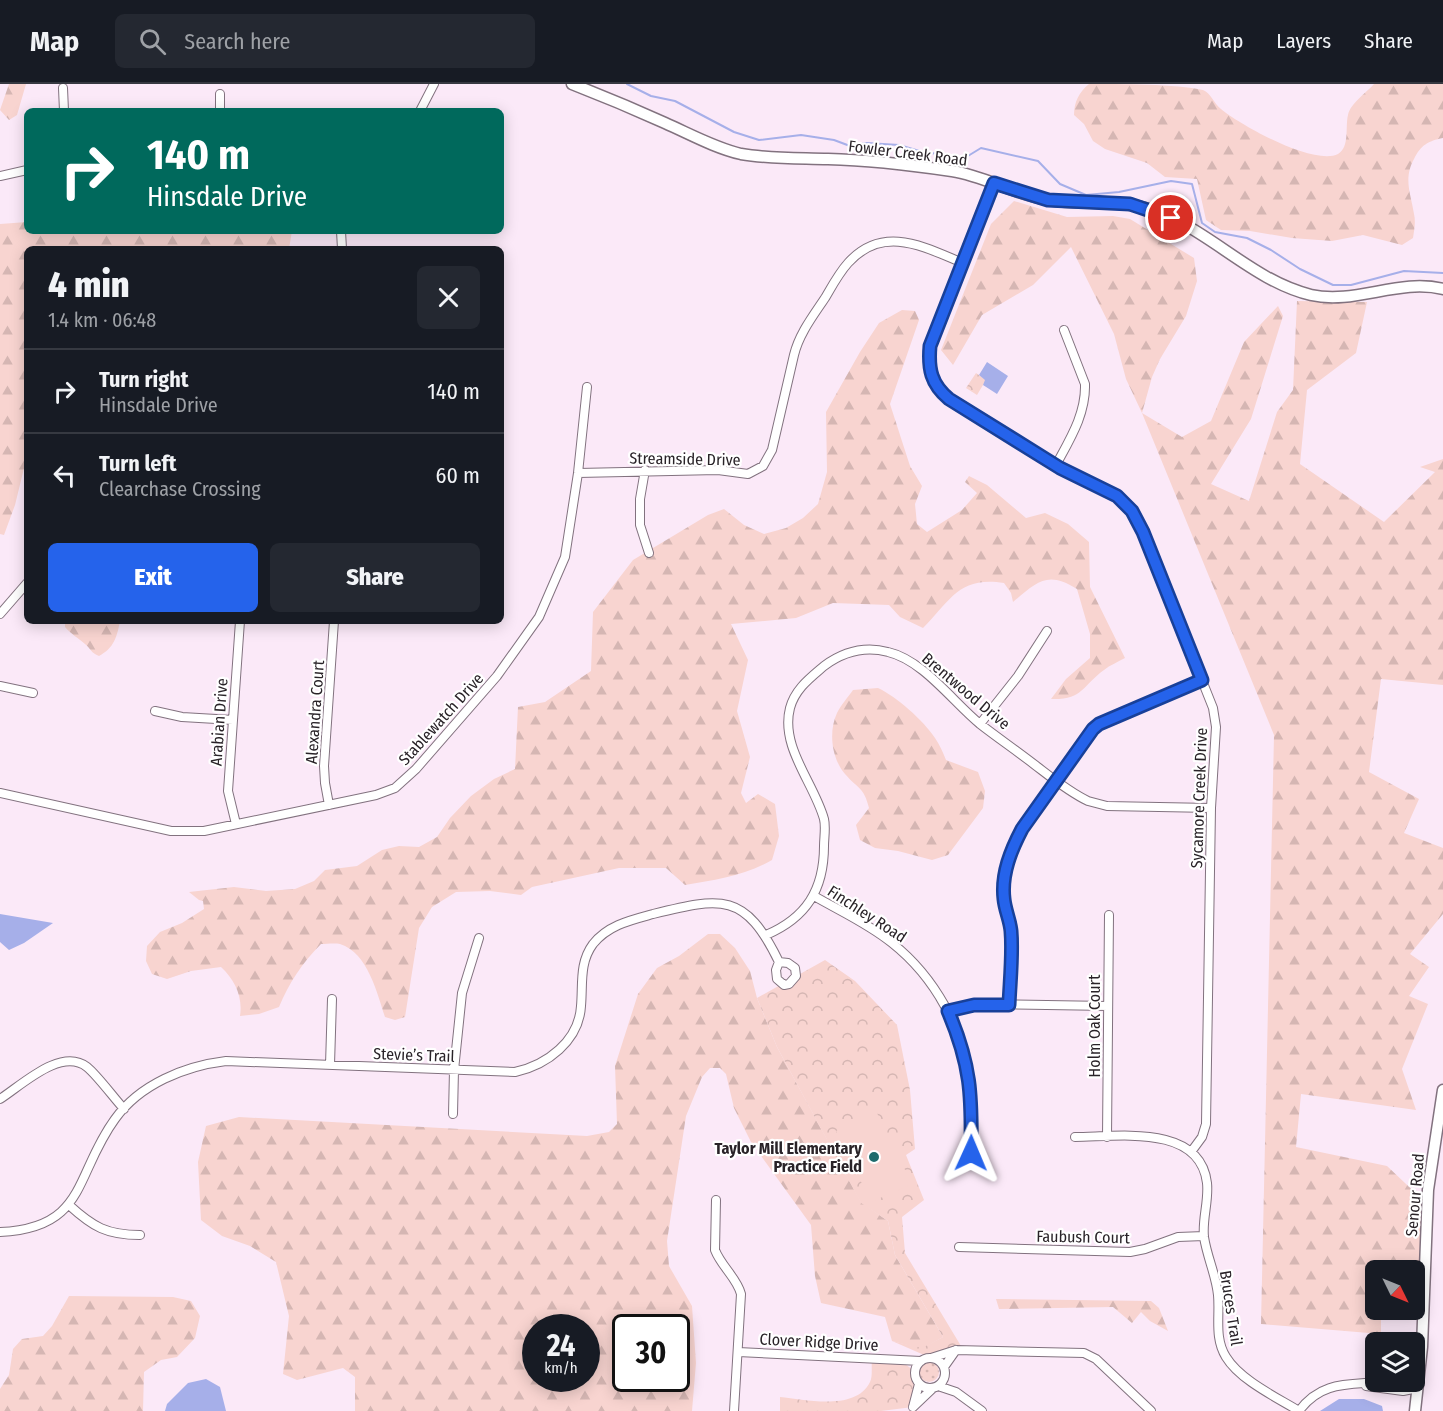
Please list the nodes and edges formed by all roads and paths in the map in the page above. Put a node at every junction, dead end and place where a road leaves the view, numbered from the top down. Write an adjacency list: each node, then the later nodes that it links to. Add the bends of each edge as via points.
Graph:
1 (434, 84): 7 (street)
2 (572, 84): 10 (main road, Fowler Creek Road, via 738,153 917,166 956,171)
3 (63, 88): 5 (street)
4 (220, 94): 6 (street)
5 (64, 108)
6 (220, 108)
7 (422, 108)
8 (24, 171): 9 (street)
9 (0, 176)
10 (994, 183): 11 (street, Sycamore Creek Drive); 12 (main road, Fowler Creek Road, via 1048,200 1130,204 1152,210 1276,282 1314,295 1346,296 1408,286)
11 (963, 263): 15 (street, Sycamore Creek Drive, via 930,346 928,363 935,386 949,399); 16 (street, Streamside Drive, via 904,242 885,242 864,250 844,268 799,339 772,450 763,466 744,475 718,470)
12 (1443, 289)
13 (1064, 330): 15 (street, via 1085,393 1077,425)
14 (587, 387): 17 (street, Stablewatch Drive)
15 (1056, 465): 24 (street, Sycamore Creek Drive, via 1117,496 1132,511)
16 (645, 470): 17 (street, Streamside Drive); 18 (street, via 640,525)
17 (578, 473): 32 (street, Stablewatch Drive, via 565,557 539,617 497,676 416,770 395,788)
18 (649, 554)
19 (24, 586): 20 (street)
20 (1, 610)
21 (240, 624): 28 (street, Arabian Drive)
22 (334, 624): 32 (street, Alexandra Court, via 324,766)
23 (1047, 631): 29 (street)
24 (1202, 680): 30 (street, via 1099,724); 33 (street, Sycamore Creek Drive, via 1216,728)
25 (0, 686): 26 (street)
26 (33, 693)
27 (155, 711): 28 (street)
28 (233, 720): 34 (street, Arabian Drive, via 228,791)
29 (980, 724): 30 (street, Brentwood Drive); 35 (street, Brentwood Drive, via 900,655 877,649 849,652 809,678 797,691 788,729 824,821 823,866)
30 (1057, 781): 33 (street, Brentwood Drive, via 1095,804); 41 (street, via 1022,829 1005,872 1004,900 1011,932)
31 (0, 793): 34 (street, Stablewatch Drive, via 171,831 204,831)
32 (329, 805): 34 (street, Stablewatch Drive)
33 (1211, 808): 52 (street, Sycamore Creek Drive, via 1206,1124)
34 (236, 824)
35 (814, 896): 37 (street, Brentwood Drive, via 791,921); 43 (street, Finchley Road, via 876,931 906,955)
36 (1109, 915): 42 (street, Holm Oak Court)
37 (766, 935): 39 (street, Stevie’s Trail); 45 (street, Stevie’s Trail, via 748,915 713,902 628,920 599,938 586,958 579,1018 557,1052 537,1066 515,1072)
38 (479, 938): 45 (street, via 462,993)
39 (779, 962)
40 (332, 999): 44 (street)
41 (1009, 1005): 42 (street); 43 (street, via 974,1005)
42 (1108, 1006): 51 (street, Holm Oak Court)
43 (948, 1011): 53 (street, Finchley Road, via 965,1056 970,1083)
44 (330, 1065): 45 (street, Stevie’s Trail); 48 (street, Stevie’s Trail, via 207,1063 169,1076)
45 (454, 1070): 49 (street)
46 (1443, 1090): 60 (main road, Senour Road, via 1428,1190)
47 (0, 1099): 48 (street, via 54,1063 72,1060 89,1068)
48 (124, 1109): 55 (street, Stevie’s Trail, via 103,1137)
49 (453, 1114)
50 (1075, 1137): 51 (street)
51 (1107, 1137): 52 (street, via 1161,1137)
52 (1191, 1152): 58 (street, Bruces Trail, via 1207,1182)
53 (971, 1153)
54 (716, 1200): 62 (street, via 715,1250 741,1294)
55 (69, 1205): 56 (street, Stevie’s Trail, via 38,1226); 57 (street, via 100,1229)
56 (0, 1232)
57 (140, 1235)
58 (1204, 1236): 59 (street, Faubush Court, via 1171,1238 1130,1252); 79 (street, Bruces Trail, via 1218,1292 1218,1334 1227,1358 1244,1377)
59 (959, 1246)
60 (1423, 1332)
61 (956, 1350): 63 (street, Clover Ridge Drive); 66 (street); 78 (street, Clover Ridge Drive, via 1084,1353 1096,1359)
62 (738, 1352): 64 (street, Clover Ridge Drive); 76 (street)
63 (931, 1358): 65 (street, Clover Ridge Drive); 66 (street)
64 (898, 1360): 65 (street, Clover Ridge Drive); 67 (street, Clover Ridge Drive)
65 (921, 1361): 67 (street)
66 (944, 1369): 72 (street, via 944,1377); 73 (street)
67 (914, 1372): 69 (street)
68 (1365, 1383): 70 (street)
69 (919, 1384): 72 (street); 75 (street)
70 (1357, 1384): 71 (street); 79 (street, via 1336,1385 1321,1391)
71 (1365, 1385)
72 (936, 1387): 73 (street); 75 (street)
73 (956, 1392): 77 (street)
74 (1417, 1392): 80 (main road, Senour Road)
75 (913, 1409)
76 (734, 1411)
77 (982, 1411)
78 (1150, 1411)
79 (1299, 1411)
80 (1415, 1411)

